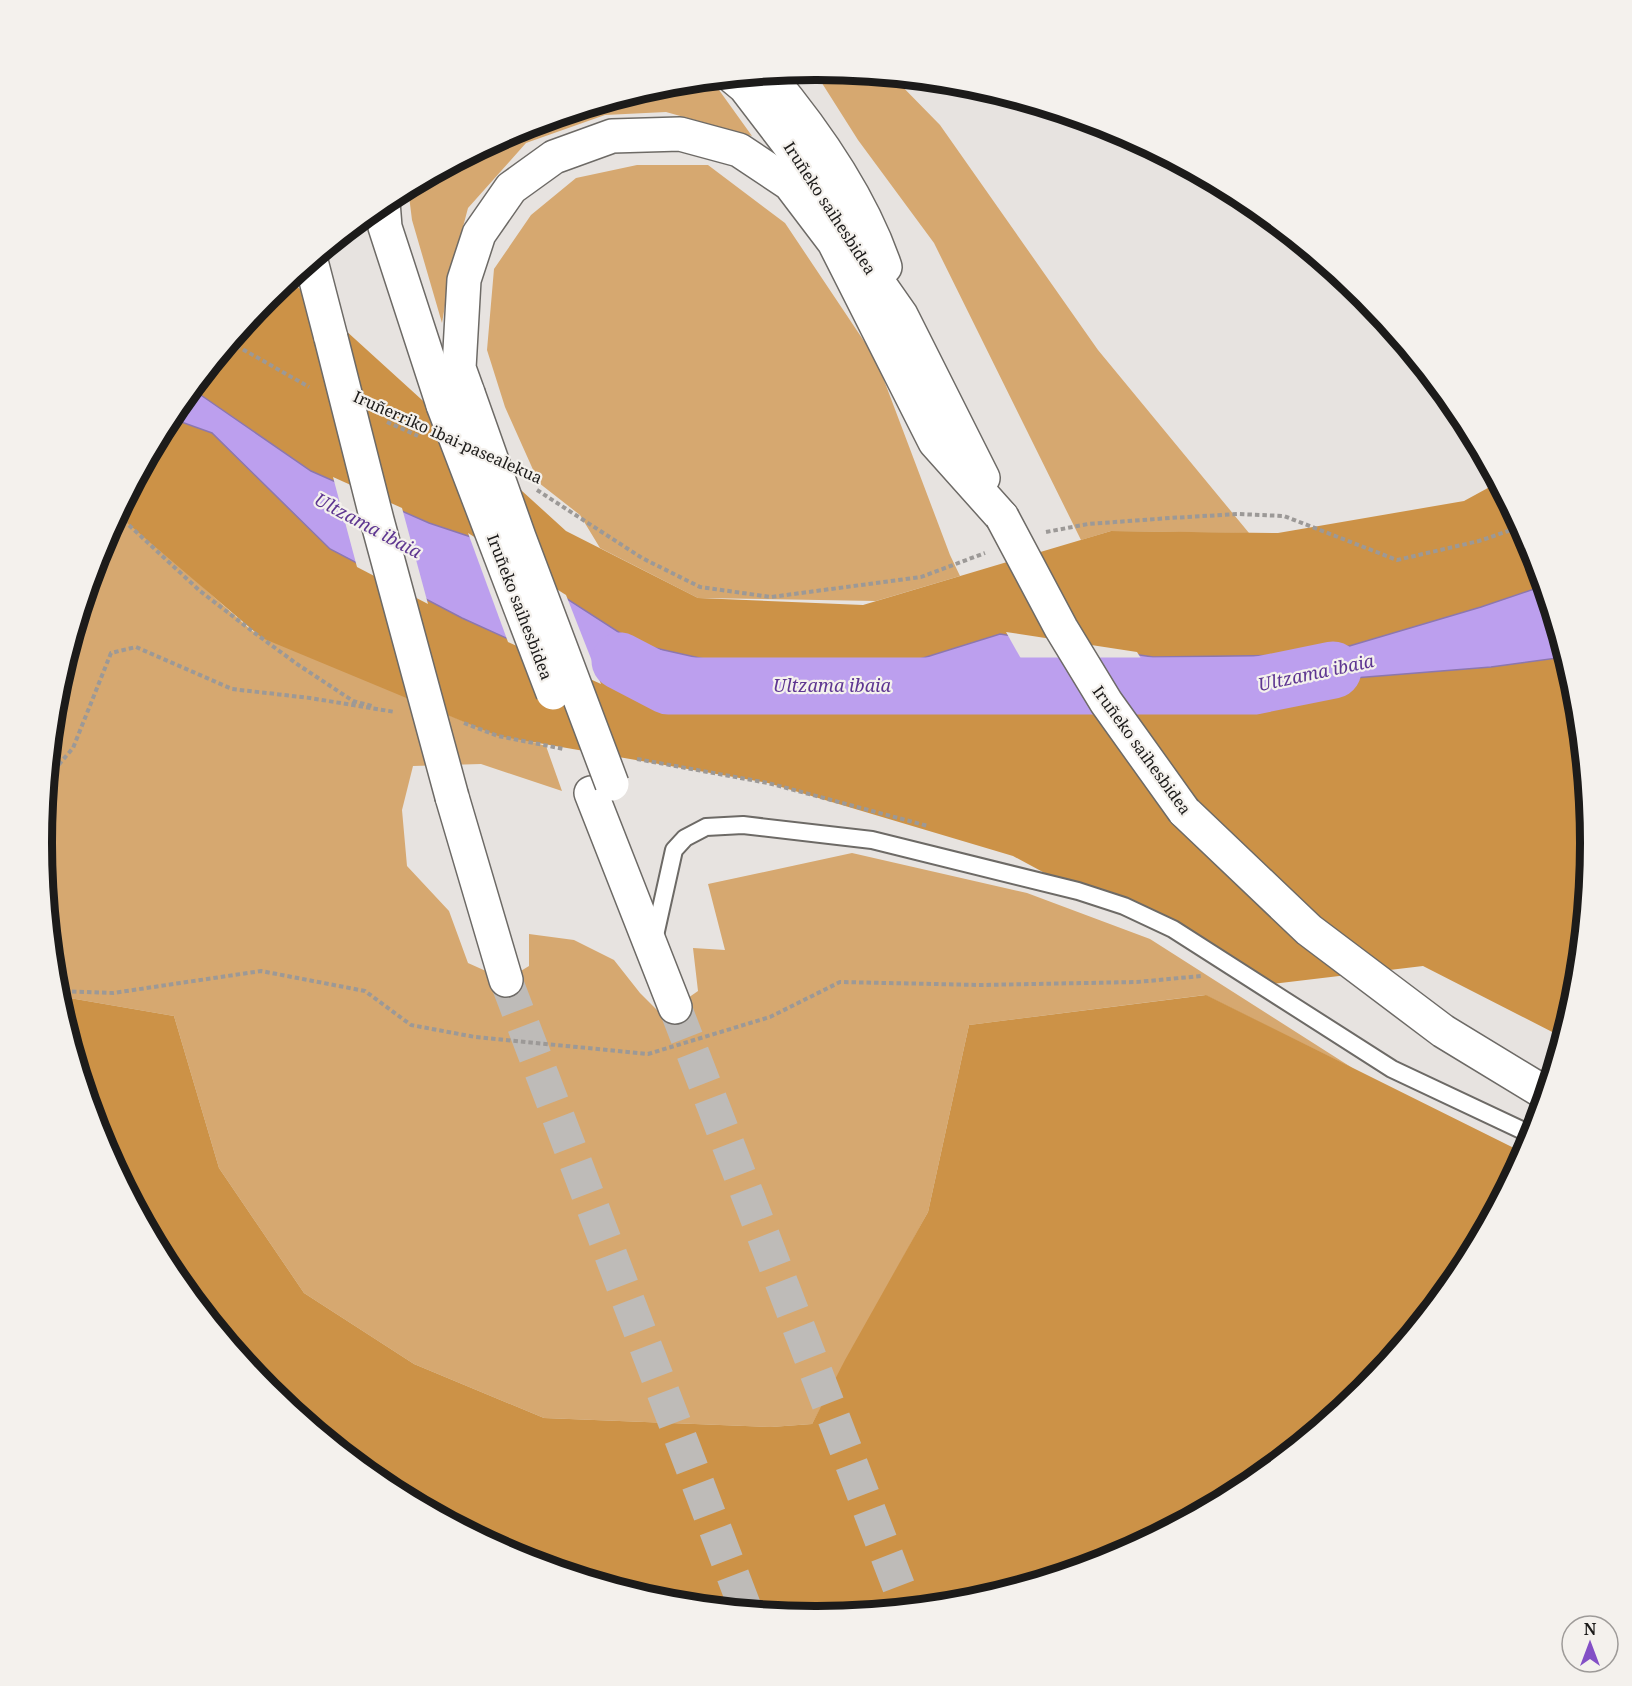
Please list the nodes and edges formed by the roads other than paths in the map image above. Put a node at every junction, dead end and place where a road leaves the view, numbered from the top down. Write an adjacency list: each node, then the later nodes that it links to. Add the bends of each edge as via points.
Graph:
1 (773, 81): 5 (highway, Iruñeko saihesbidea, via 804,118 875,237)
2 (741, 84): 5 (highway, Iruñeko saihesbidea, via 816,180 859,255)
3 (383, 214): 6 (highway, Iruñeko saihesbidea, via 385,227)
4 (313, 269): 9 (highway, bridge, via 377,520)
5 (901, 315): 7 (highway, Iruñeko saihesbidea)
6 (455, 399): 7 (highway, via 464,280 479,234 511,188 554,157 612,136 680,134 739,150 790,184 834,242 935,442); 8 (highway, Iruñeko saihesbidea, bridge, via 610,778 621,867)
7 (1002, 517): 11 (highway, Iruñeko saihesbidea, bridge, via 1106,702 1184,811 1308,930 1443,1031)
8 (652, 949): 10 (highway, Iruñeko saihesbidea); 12 (lane, via 674,850 685,838 706,827 743,825 872,840 1124,906 1184,935 1392,1070)
9 (506, 980)
10 (675, 1007)
11 (1539, 1089)
12 (1522, 1131)

